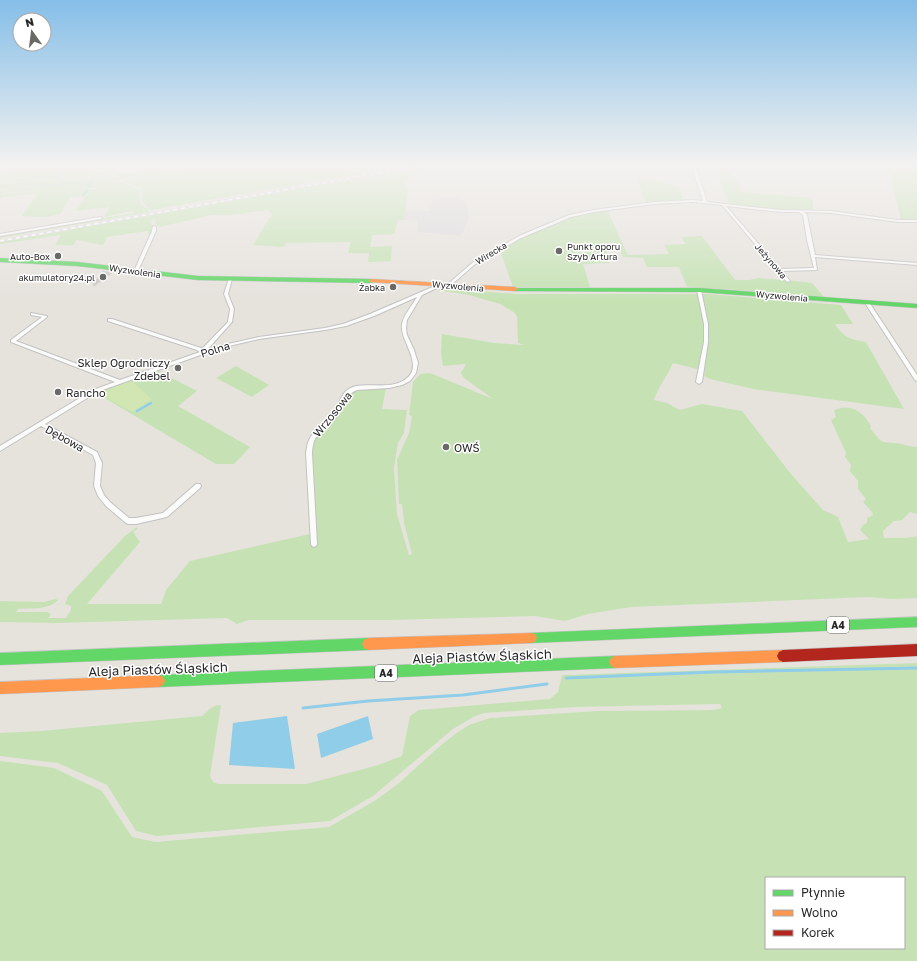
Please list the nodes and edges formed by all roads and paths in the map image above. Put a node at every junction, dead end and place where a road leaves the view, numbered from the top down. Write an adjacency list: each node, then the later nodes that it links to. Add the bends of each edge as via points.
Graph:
1 (603, 210): 16 (street, Wirecka, via 570,216 547,224 510,242)
2 (728, 210): 12 (street, Jeżynowa)
3 (772, 210): 4 (street, Wirecka)
4 (799, 211): 6 (street, Wirecka); 9 (street, via 805,215)
5 (100, 218): 8 (street)
6 (917, 221)
7 (154, 226): 13 (street)
8 (0, 235)
9 (813, 256): 11 (street); 12 (street, via 816,269)
10 (0, 260): 13 (main road, Wyzwolenia, via 77,264)
11 (917, 264)
12 (779, 270): 15 (street, Jeżynowa)
13 (136, 271): 14 (main road, Wyzwolenia, via 187,278)
14 (230, 279): 16 (main road, Wyzwolenia); 23 (street, via 226,294 232,308 230,322)
15 (788, 280)
16 (446, 284): 17 (main road, Wyzwolenia, via 530,290); 18 (street, Polna)
17 (699, 290): 19 (main road, Wyzwolenia); 26 (street, via 706,324 706,342)
18 (420, 295): 23 (street, Polna, via 340,326 259,338); 30 (street, Wrzosowa, via 404,325 404,333 414,360 413,377 397,385 350,390 335,414 312,438 309,446)
19 (867, 303): 20 (main road, Wyzwolenia); 24 (street)
20 (917, 306)
21 (33, 314): 25 (street, via 45,317 13,341)
22 (110, 320): 23 (street)
23 (202, 352): 25 (street, Polna)
24 (917, 379)
25 (119, 382): 27 (street, Polna, via 95,391)
26 (699, 382)
27 (41, 424): 28 (street, Polna); 29 (street, Dębowa, via 95,454 99,463 97,486 101,496 128,521 165,515)
28 (0, 449)
29 (198, 486)
30 (314, 544)
31 (917, 622): 33 (main road, Aleja Piastów Śląskich / A4)
32 (917, 650): 34 (main road, Aleja Piastów Śląskich / A4)
33 (0, 659)
34 (0, 688)

